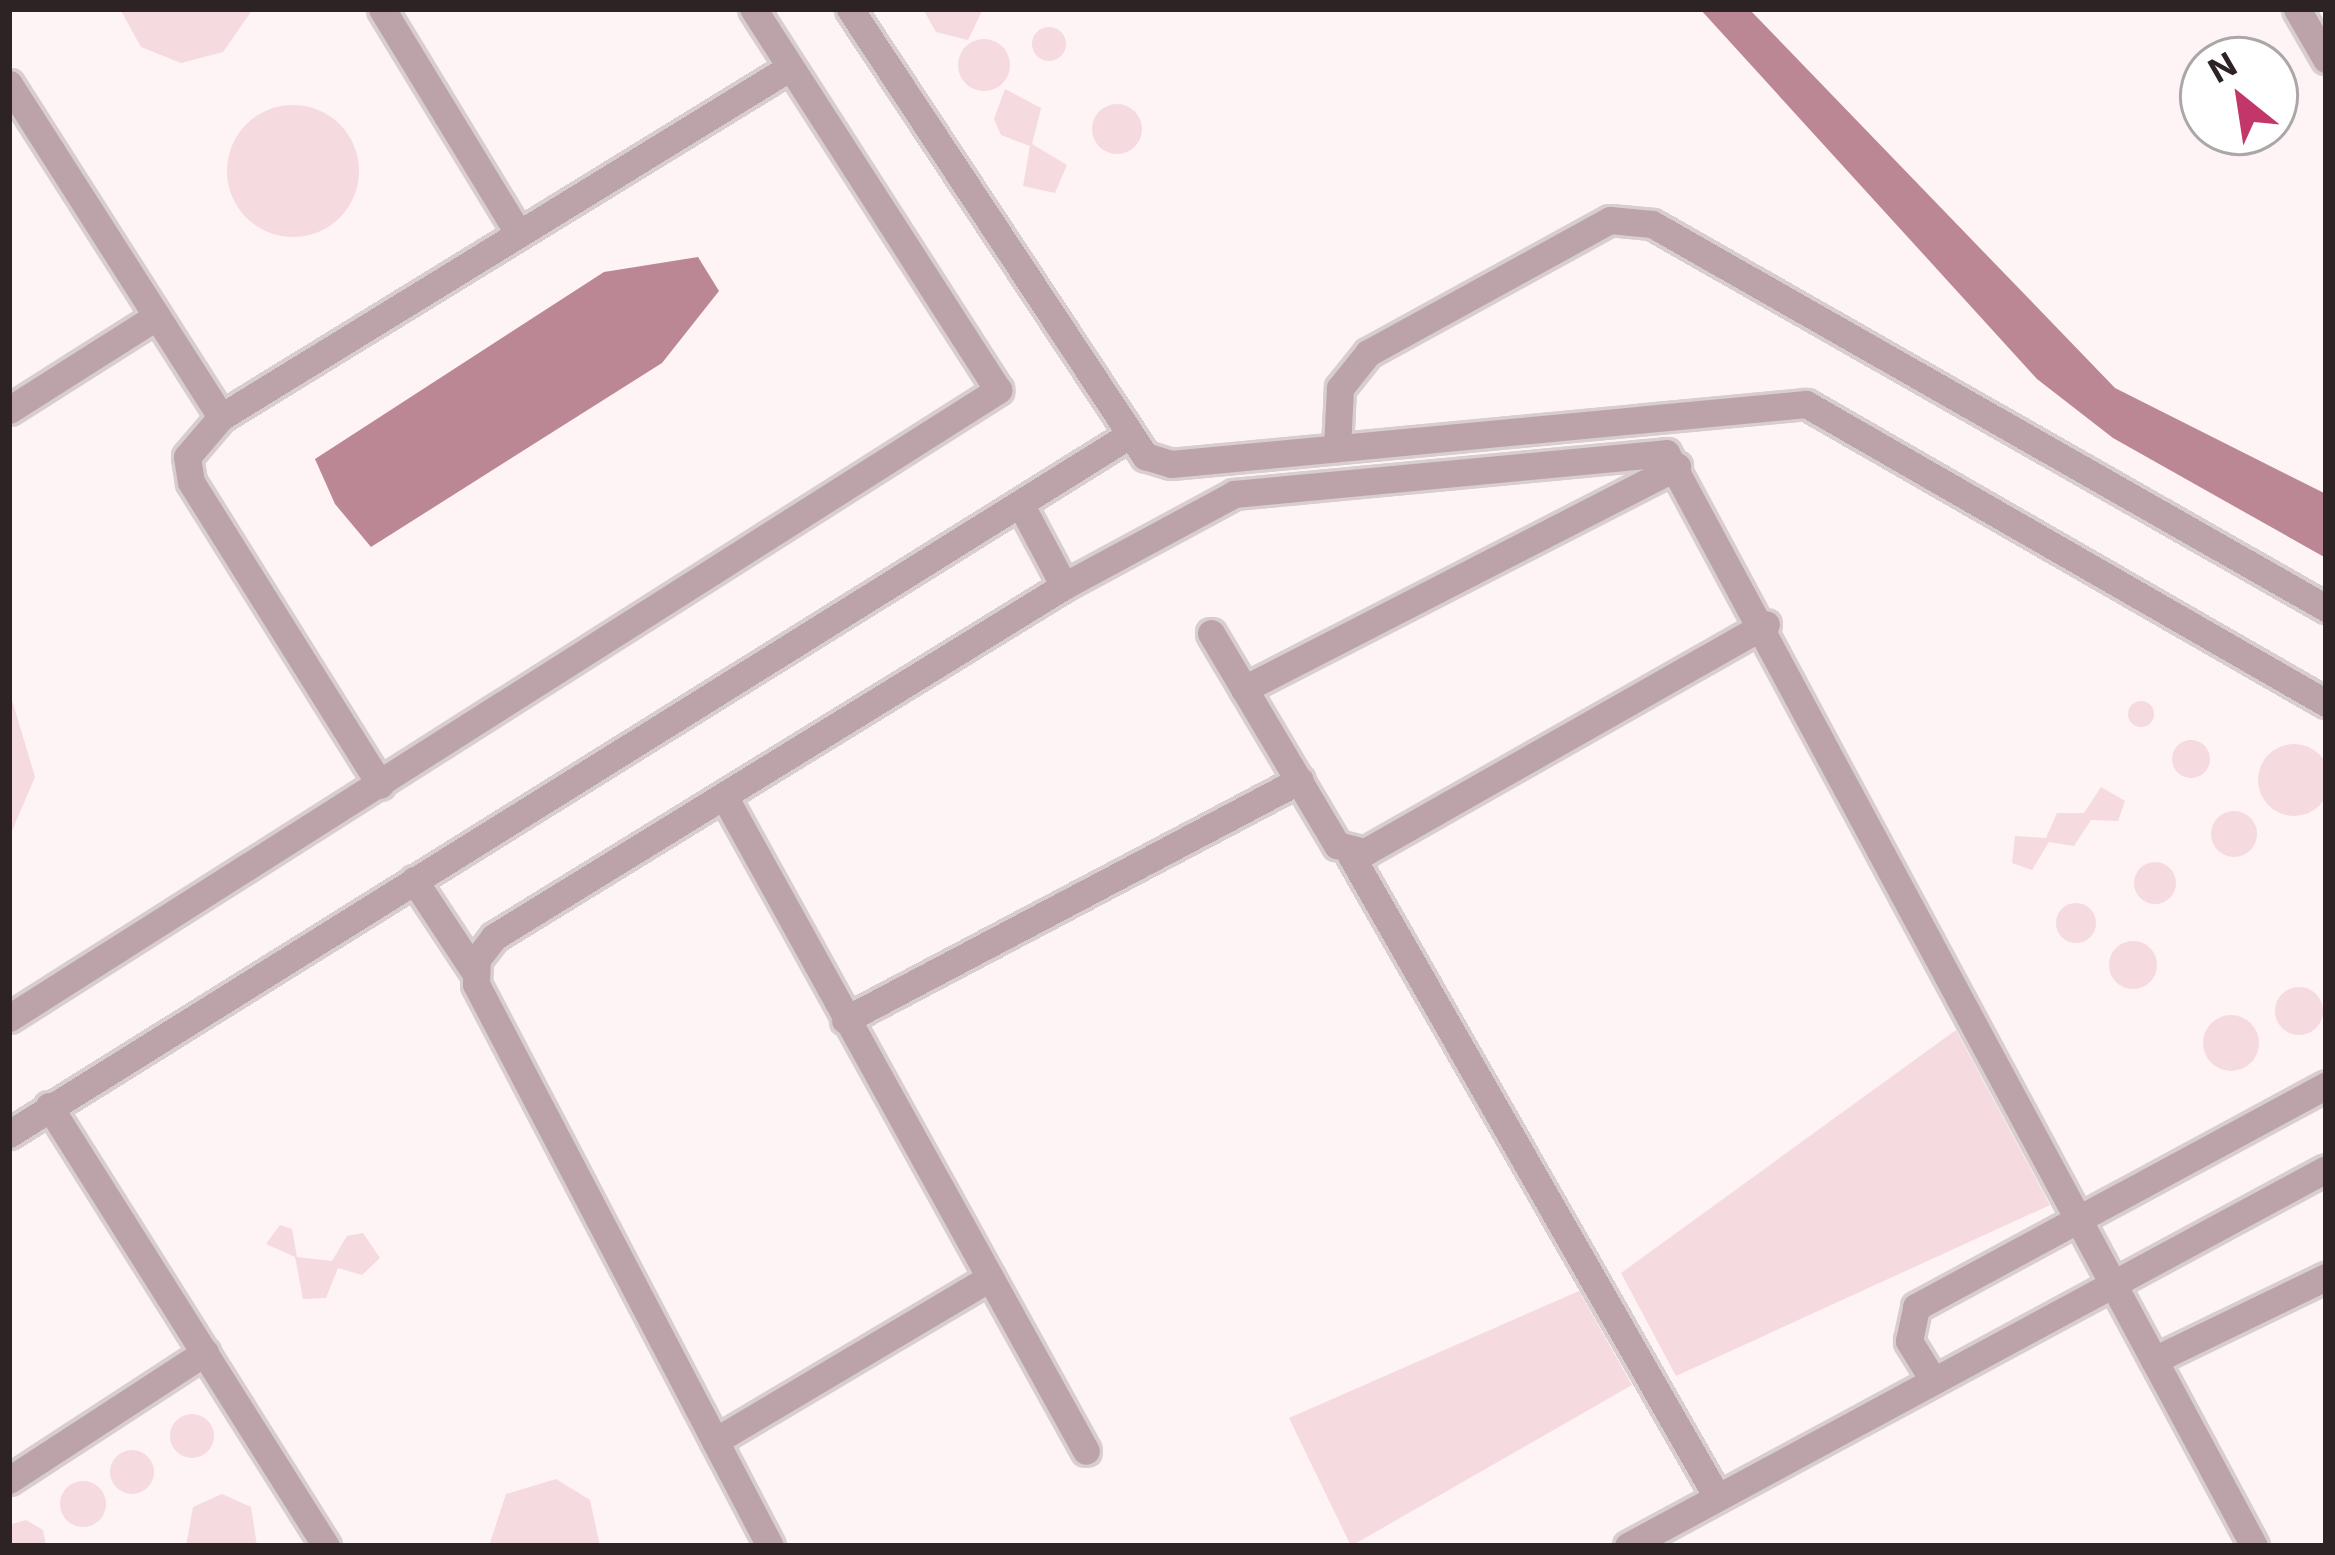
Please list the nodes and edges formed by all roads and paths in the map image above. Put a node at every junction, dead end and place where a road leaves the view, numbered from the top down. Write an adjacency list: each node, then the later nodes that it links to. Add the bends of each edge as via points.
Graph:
1 (382, 9): 8 (street)
2 (752, 9): 6 (street)
3 (850, 9): 12 (street)
4 (2297, 9): 5 (street)
5 (2326, 59)
6 (789, 68): 8 (street); 23 (street, via 998,390)
7 (9, 84): 9 (street)
8 (519, 233): 11 (street)
9 (157, 316): 10 (street); 11 (street)
10 (9, 410)
11 (221, 417): 23 (street, via 187,457 191,482)
12 (1126, 437): 13 (street, via 1171,464); 15 (street)
13 (1337, 447): 17 (street, via 1340,388 1368,353 1610,220 1652,224); 21 (street, via 1806,404)
14 (1676, 466): 16 (street, via 1651,451 1234,494); 18 (street); 20 (street)
15 (1021, 505): 16 (street); 26 (street)
16 (1064, 586): 24 (street)
17 (2326, 608)
18 (1766, 624): 25 (street); 34 (street)
19 (1210, 633): 20 (street)
20 (1244, 688): 22 (street)
21 (2326, 703)
22 (1300, 780): 25 (street); 29 (street)
23 (380, 785): 28 (street)
24 (724, 796): 27 (street, via 494,937); 29 (street)
25 (1349, 852): 44 (street)
26 (414, 880): 27 (street); 31 (street)
27 (475, 971): 41 (street)
28 (9, 1018)
29 (845, 1020): 36 (street)
30 (2326, 1085): 34 (street)
31 (49, 1106): 32 (street); 38 (street)
32 (9, 1134)
33 (2326, 1169): 37 (street)
34 (2076, 1215): 37 (street); 40 (street, via 1916,1307 1910,1341)
35 (2326, 1276): 39 (street)
36 (989, 1278): 41 (street); 42 (street)
37 (2110, 1280): 39 (street); 40 (street)
38 (206, 1352): 43 (street); 45 (street)
39 (2154, 1360): 48 (street)
40 (1933, 1380): 44 (street)
41 (715, 1442): 46 (street)
42 (1086, 1451)
43 (9, 1480)
44 (1718, 1497): 47 (street)
45 (326, 1546)
46 (770, 1546)
47 (1628, 1546)
48 (2254, 1546)

